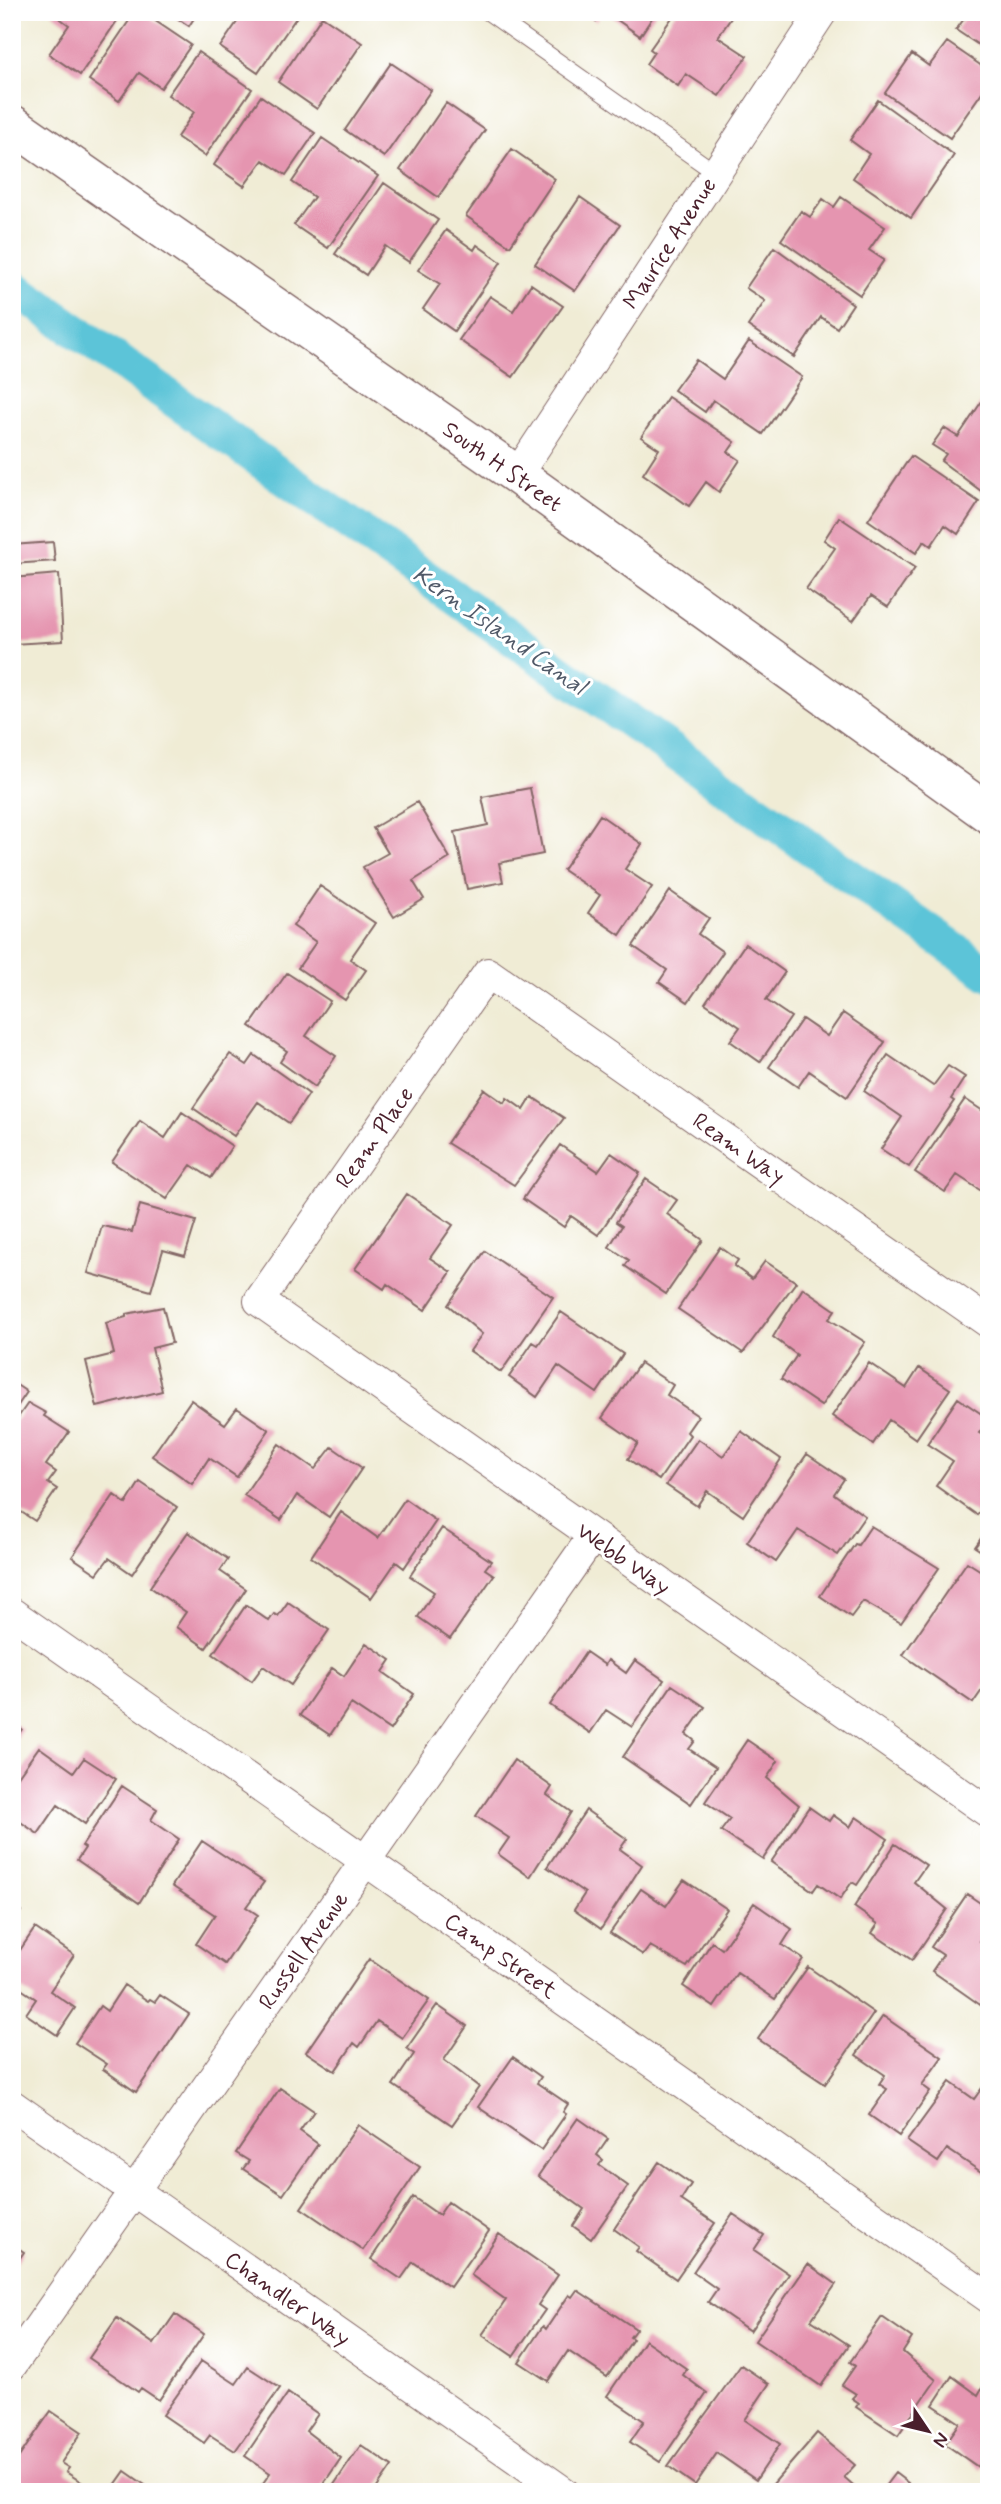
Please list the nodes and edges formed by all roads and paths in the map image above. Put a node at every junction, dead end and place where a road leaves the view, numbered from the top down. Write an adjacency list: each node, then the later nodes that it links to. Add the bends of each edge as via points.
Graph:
1 (488, 12): 4 (lane)
2 (822, 12): 4 (street, Maurice Avenue)
3 (12, 124): 5 (street, South H Street)
4 (716, 173): 5 (street, Maurice Avenue)
5 (517, 475): 6 (street, South H Street)
6 (989, 814)
7 (488, 973): 8 (street, Ream Place); 9 (street, Ream Way)
8 (259, 1301): 10 (street, Webb Way)
9 (989, 1324)
10 (593, 1536): 12 (street, Webb Way); 13 (street, Russell Avenue)
11 (12, 1613): 13 (street, Camp Street)
12 (989, 1813)
13 (365, 1861): 15 (street, Russell Avenue); 16 (street, Camp Street)
14 (12, 2105): 15 (street, Chandler Way)
15 (134, 2191): 17 (street, Russell Avenue); 18 (street, Chandler Way)
16 (989, 2298)
17 (12, 2365)
18 (564, 2492)

